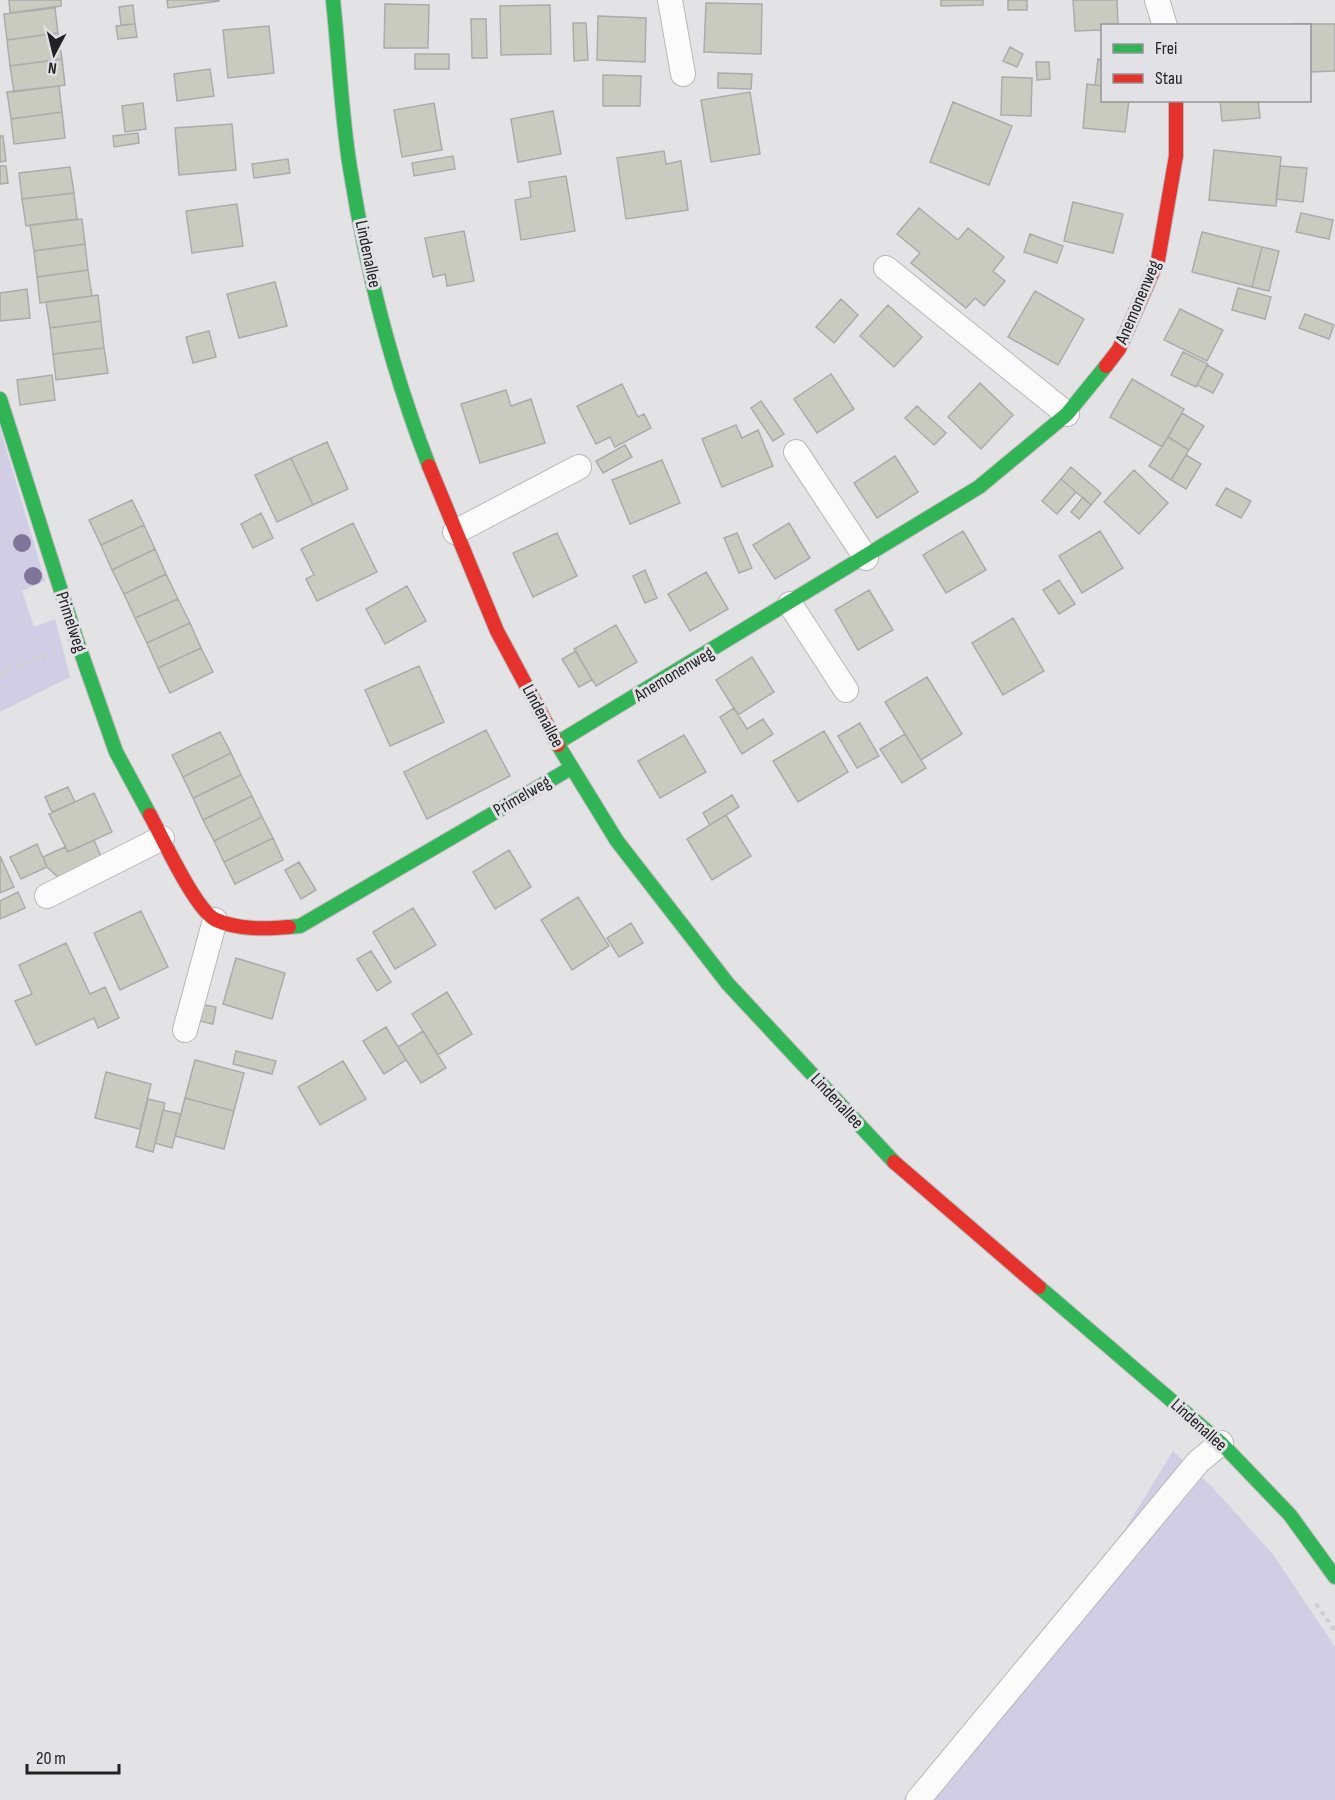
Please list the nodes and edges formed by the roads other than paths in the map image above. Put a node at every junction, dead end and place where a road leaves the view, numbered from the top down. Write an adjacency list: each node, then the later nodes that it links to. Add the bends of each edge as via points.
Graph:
1 (333, 0): 12 (street, Lindenallee, via 350,167 374,284 412,423)
2 (670, 0): 5 (street)
3 (1157, 0): 4 (street)
4 (1165, 24)
5 (683, 74)
6 (1176, 102): 9 (street, Anemonenweg, via 1176,156 1158,260 1119,349)
7 (886, 268): 9 (street)
8 (0, 399): 18 (street, Primelweg, via 116,752)
9 (1067, 414): 13 (street, Anemonenweg, via 979,487)
10 (796, 452): 13 (street)
11 (579, 467): 12 (street)
12 (454, 532): 16 (street, Lindenallee, via 497,631)
13 (866, 558): 14 (street, Anemonenweg)
14 (790, 604): 15 (street); 16 (street, Anemonenweg)
15 (846, 690)
16 (557, 743): 17 (street, Lindenallee)
17 (571, 768): 20 (street, Primelweg, via 300,926 260,930); 22 (street, Lindenallee, via 640,873 728,984 890,1159)
18 (162, 838): 19 (street); 20 (street, Primelweg, via 199,904)
19 (47, 896)
20 (215, 920): 21 (street)
21 (185, 1030)
22 (1221, 1443): 23 (street, Lindenallee, via 1290,1515); 24 (street, via 1198,1462)
23 (1335, 1577)
24 (918, 1800)

